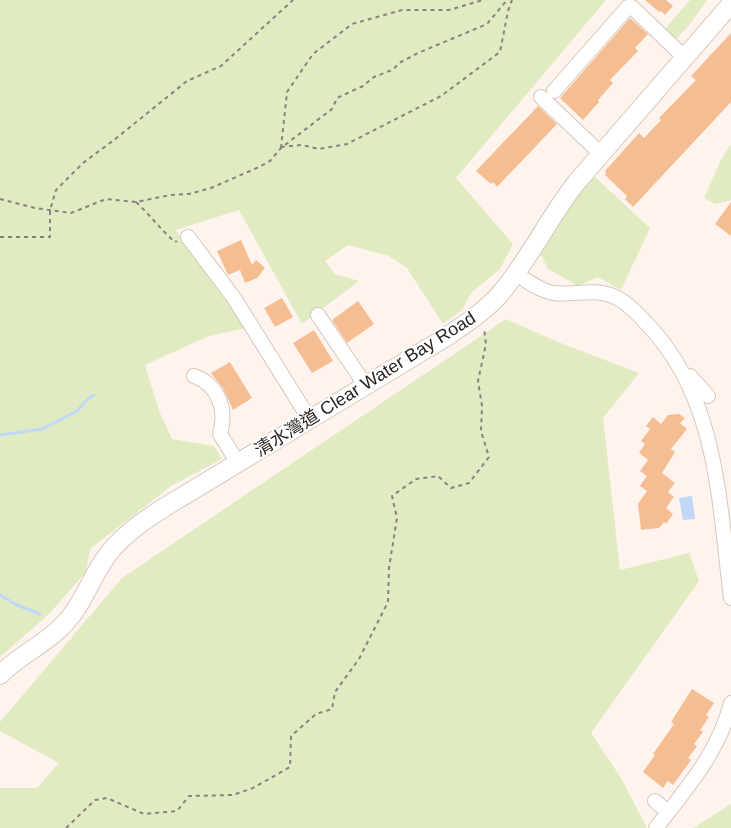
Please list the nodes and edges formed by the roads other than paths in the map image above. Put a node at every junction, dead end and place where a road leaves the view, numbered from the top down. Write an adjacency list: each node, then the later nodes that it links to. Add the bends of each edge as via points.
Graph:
1 (731, 4): 2 (main road, 清水灣道 Clear Water Bay Road)
2 (684, 57): 3 (street, via 632,7 628,7); 5 (main road, 清水灣道 Clear Water Bay Road)
3 (554, 91)
4 (540, 97): 5 (street)
5 (601, 154): 7 (main road, 清水灣道 Clear Water Bay Road, via 566,196)
6 (188, 238): 13 (street, via 234,298)
7 (516, 274): 9 (street, via 546,291 598,292 614,296 633,310); 11 (main road, 清水灣道 Clear Water Bay Road, via 473,318)
8 (318, 314): 11 (street)
9 (664, 343): 12 (street, via 677,348 683,356 686,370); 15 (street, via 688,383 705,424 716,480)
10 (194, 376): 14 (street, via 204,380 218,396 224,422 220,434)
11 (366, 386): 13 (main road, 清水灣道 Clear Water Bay Road)
12 (708, 396)
13 (310, 420): 14 (main road, 清水灣道 Clear Water Bay Road)
14 (238, 463): 16 (main road, 清水灣道 Clear Water Bay Road, via 129,533 106,557 83,600 64,625)
15 (731, 598)
16 (0, 675)
17 (731, 703): 19 (street, via 712,752)
18 (655, 801): 19 (street)
19 (668, 812): 20 (street)
20 (656, 828)

